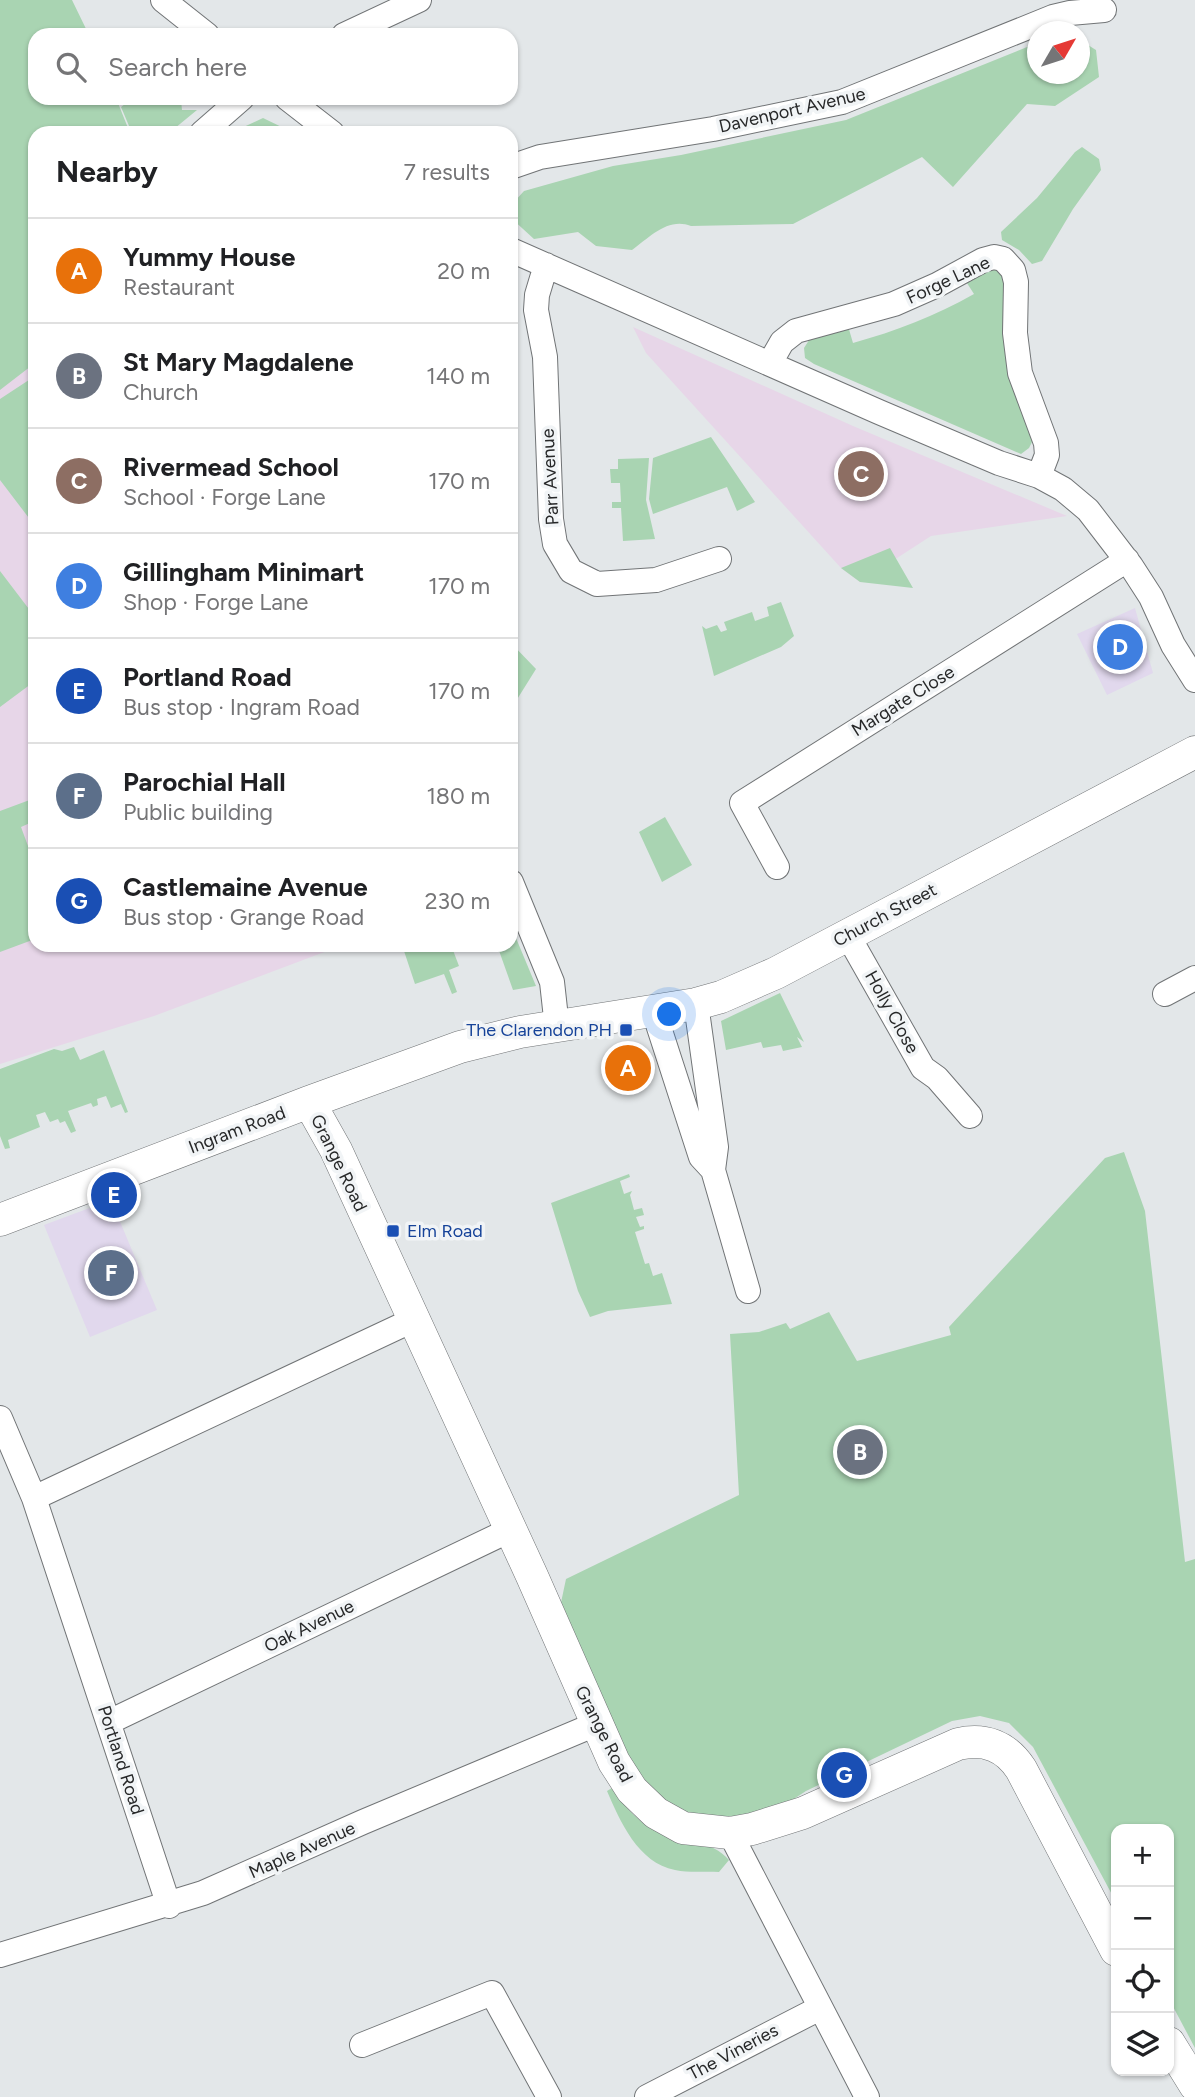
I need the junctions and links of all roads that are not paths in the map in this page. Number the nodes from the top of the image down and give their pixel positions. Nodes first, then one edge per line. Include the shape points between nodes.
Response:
1 (163, 0) edge
2 (419, 0) edge
3 (1104, 10) dead end
4 (198, 28) edge
5 (359, 28) edge
6 (234, 105) edge
7 (296, 105) edge
8 (210, 126) edge
9 (323, 126) edge
10 (518, 165) edge
11 (518, 253) edge
12 (546, 265) junction
13 (770, 363) junction
14 (1039, 476) junction
15 (719, 559) dead end
16 (1127, 560) junction
17 (1195, 680) edge
18 (1195, 752) edge
19 (777, 867) dead end
20 (518, 899) edge
21 (848, 934) junction
22 (1195, 978) edge
23 (1165, 994) dead end
24 (695, 1004) junction
25 (654, 1012) junction
26 (557, 1027) junction
27 (309, 1102) junction
28 (970, 1116) dead end
29 (713, 1170) junction
30 (0, 1220) edge
31 (748, 1292) dead end
32 (413, 1320) junction
33 (0, 1418) edge
34 (34, 1498) junction
35 (510, 1530) junction
36 (109, 1722) junction
37 (596, 1724) junction
38 (730, 1833) junction
39 (169, 1906) junction
40 (1111, 1941) edge
41 (0, 1955) edge
42 (820, 2008) junction
43 (362, 2045) dead end
44 (1174, 2051) edge
45 (1195, 2085) edge
46 (549, 2097) edge
47 (647, 2097) edge
48 (867, 2097) edge

1 - 4 street
2 - 5 street
3 - 10 street, Davenport Avenue via 1053,17 842,102
6 - 8 street
7 - 9 street
11 - 12 street
12 - 13 street
12 - 15 street, Parr Avenue via 536,310 545,357 555,544 571,571 597,584 656,580
13 - 14 street via 999,463
13 - 14 street, Forge Lane via 782,342 799,330 894,304 985,259 1003,259 1013,270 1016,284 1019,367 1047,446
14 - 16 street via 1081,503
16 - 17 street
16 - 19 street, Margate Close via 742,803
18 - 21 street, Church Street
20 - 26 street via 552,982
21 - 24 street, Church Street via 776,973
21 - 28 street, Holly Close via 923,1068
22 - 23 street
24 - 25 street, Church Street
24 - 29 street via 716,1147
25 - 26 street, Church Street
25 - 29 street via 701,1157
26 - 27 street, Ingram Road via 460,1047
27 - 30 street, Ingram Road
27 - 32 street, Grange Road via 336,1150
29 - 31 street
32 - 34 street
32 - 35 street, Grange Road
33 - 34 street, Portland Road
34 - 36 street, Portland Road
35 - 36 street, Oak Avenue
35 - 37 street, Grange Road
36 - 39 street, Portland Road
37 - 38 street, Grange Road via 632,1790 656,1813 683,1828
37 - 39 street, Maple Avenue
38 - 40 street, Grange Road via 779,1822 958,1744 988,1742 1019,1766
38 - 42 street
39 - 41 street, Maple Avenue
42 - 47 street, The Vineries
42 - 48 street
43 - 46 street via 492,1993
44 - 45 street

